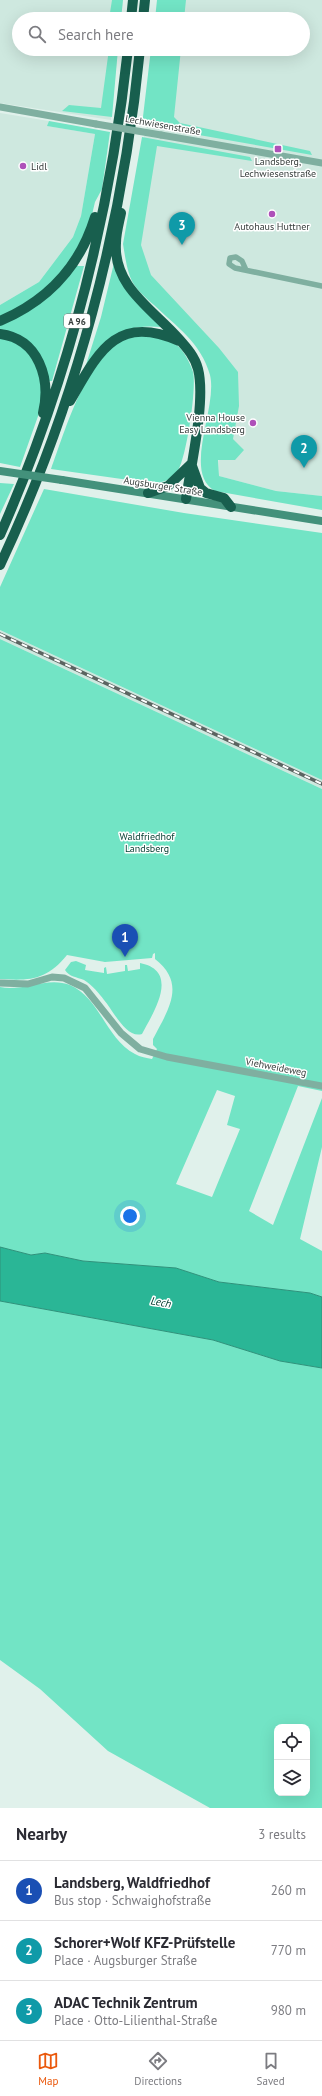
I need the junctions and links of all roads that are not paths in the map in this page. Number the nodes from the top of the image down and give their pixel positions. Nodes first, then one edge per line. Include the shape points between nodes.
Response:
1 (133, 0) edge
2 (145, 0) edge
3 (132, 12) edge
4 (144, 12) edge
5 (127, 56) edge
6 (139, 56) edge
7 (0, 107) edge
8 (322, 162) edge
9 (107, 186) junction
10 (118, 195) junction
11 (246, 270) dead end
12 (322, 286) edge
13 (0, 321) edge
14 (0, 334) edge
15 (181, 342) junction
16 (60, 416) junction
17 (34, 452) junction
18 (191, 464) junction
19 (0, 471) edge
20 (148, 493) junction
21 (186, 499) junction
22 (231, 507) junction
23 (322, 521) edge
24 (0, 535) edge
25 (0, 565) edge
26 (0, 983) edge
27 (322, 1086) edge

1 - 3 highway
2 - 4 highway
5 - 9 highway, A 96
6 - 10 highway, A 96
7 - 8 street, Lechwiesenstraße, bridge
9 - 13 highway via 88,238 65,274 29,307
9 - 17 highway, A 96 via 91,266 74,330
10 - 15 highway via 121,214 116,244 117,262 122,275 141,302
10 - 16 highway, A 96 via 94,305
11 - 12 street
14 - 17 highway via 15,338 32,350 44,373 44,406
15 - 16 highway via 162,333 146,330 127,333 117,338 92,363
15 - 18 highway via 194,358 200,384
16 - 25 highway, A 96
17 - 24 highway, A 96
18 - 20 highway via 168,486
18 - 21 highway
18 - 22 highway via 200,488 206,493 224,498
19 - 20 main road, Augsburger Straße, bridge
20 - 21 main road, Augsburger Straße
21 - 22 main road, Augsburger Straße
22 - 23 main road, Augsburger Straße
26 - 27 street, Viehweideweg via 28,984 57,976 68,979 84,988 121,1032 140,1048 167,1057

